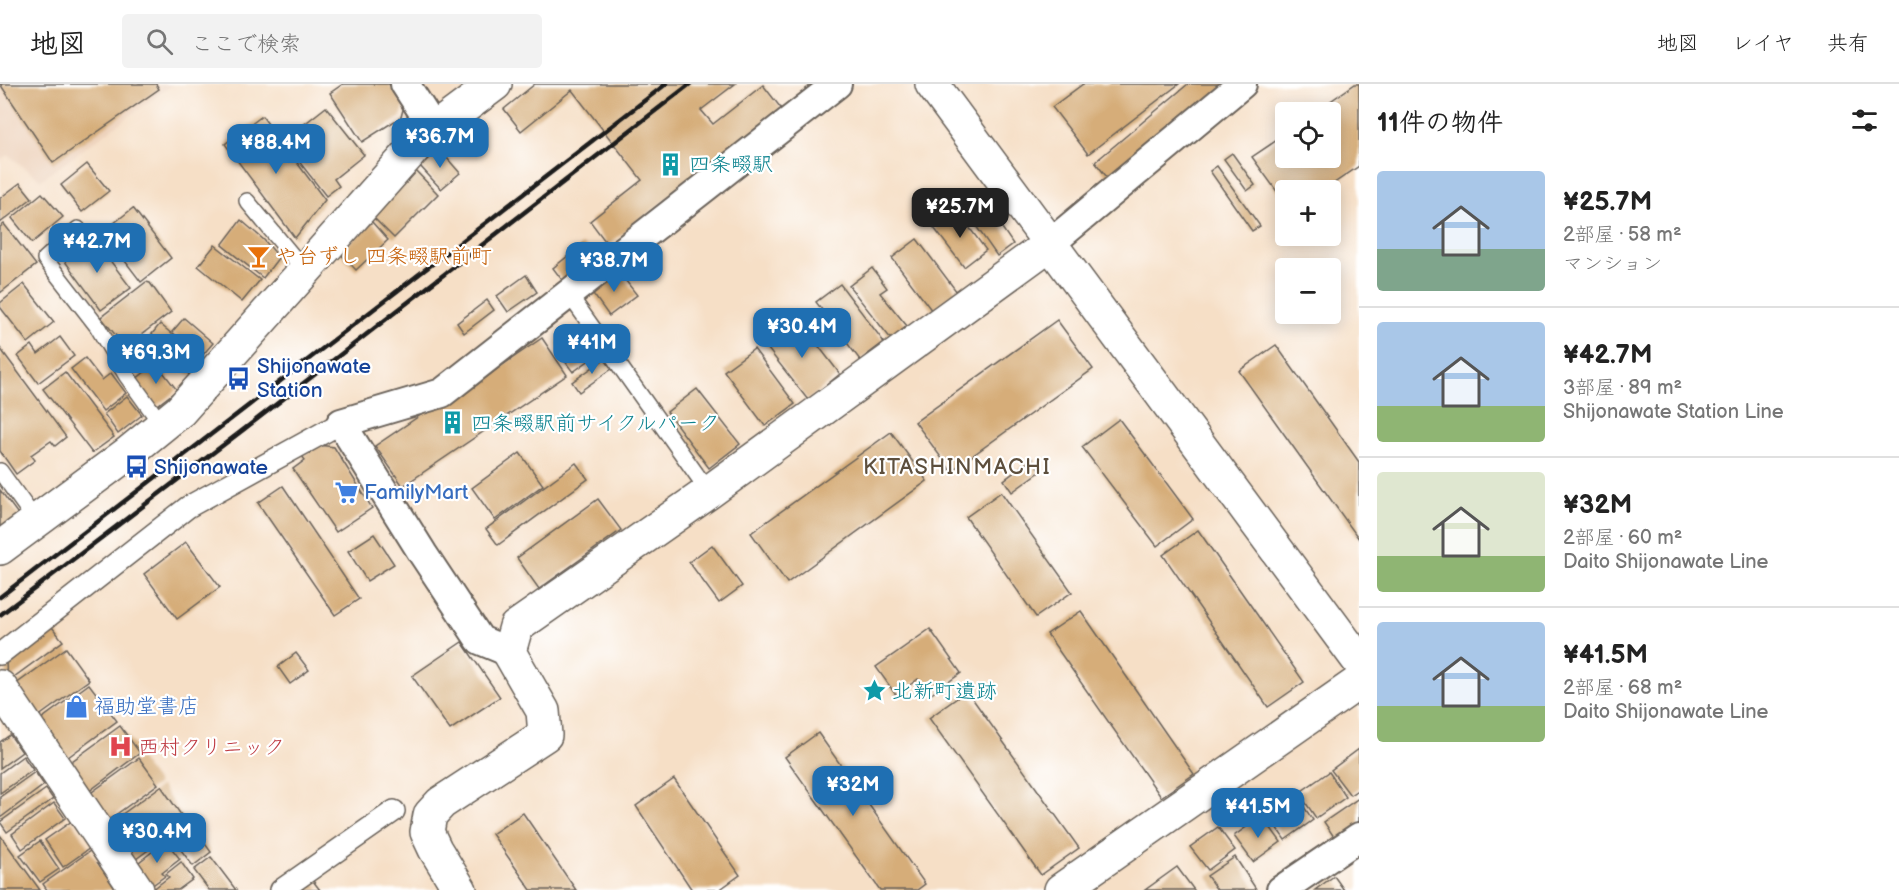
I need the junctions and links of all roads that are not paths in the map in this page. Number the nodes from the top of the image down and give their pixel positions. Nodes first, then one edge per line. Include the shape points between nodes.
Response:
1 (405, 84) edge
2 (495, 84) edge
3 (837, 84) edge
4 (932, 84) edge
5 (1242, 84) edge
6 (434, 129) junction
7 (247, 201) dead end
8 (78, 229) dead end
9 (1051, 243) junction
10 (305, 271) junction
11 (568, 293) junction
12 (341, 423) junction
13 (162, 425) junction
14 (0, 471) edge
15 (710, 492) junction
16 (36, 521) junction
17 (0, 548) edge
18 (509, 652) junction
19 (0, 654) edge
20 (1359, 661) edge
21 (1359, 682) edge
22 (0, 687) edge
23 (393, 811) dead end
24 (1359, 837) edge
25 (137, 890) edge
26 (280, 890) edge
27 (460, 890) edge
28 (1061, 890) edge
29 (1281, 890) edge

1 - 6 street
2 - 6 street
3 - 11 street
4 - 9 street
5 - 9 street
6 - 10 street
7 - 10 lane
8 - 13 lane via 45,259 97,326
9 - 15 street
9 - 20 street
10 - 13 street via 180,411
11 - 12 street via 442,393
11 - 15 lane
12 - 18 street via 480,640
12 - 19 street via 188,507
13 - 16 street
14 - 16 lane
15 - 18 street via 516,627
16 - 17 street
18 - 27 street via 543,711 545,735 441,803 430,815 427,832
21 - 28 street
22 - 25 street
23 - 26 street
24 - 29 street

